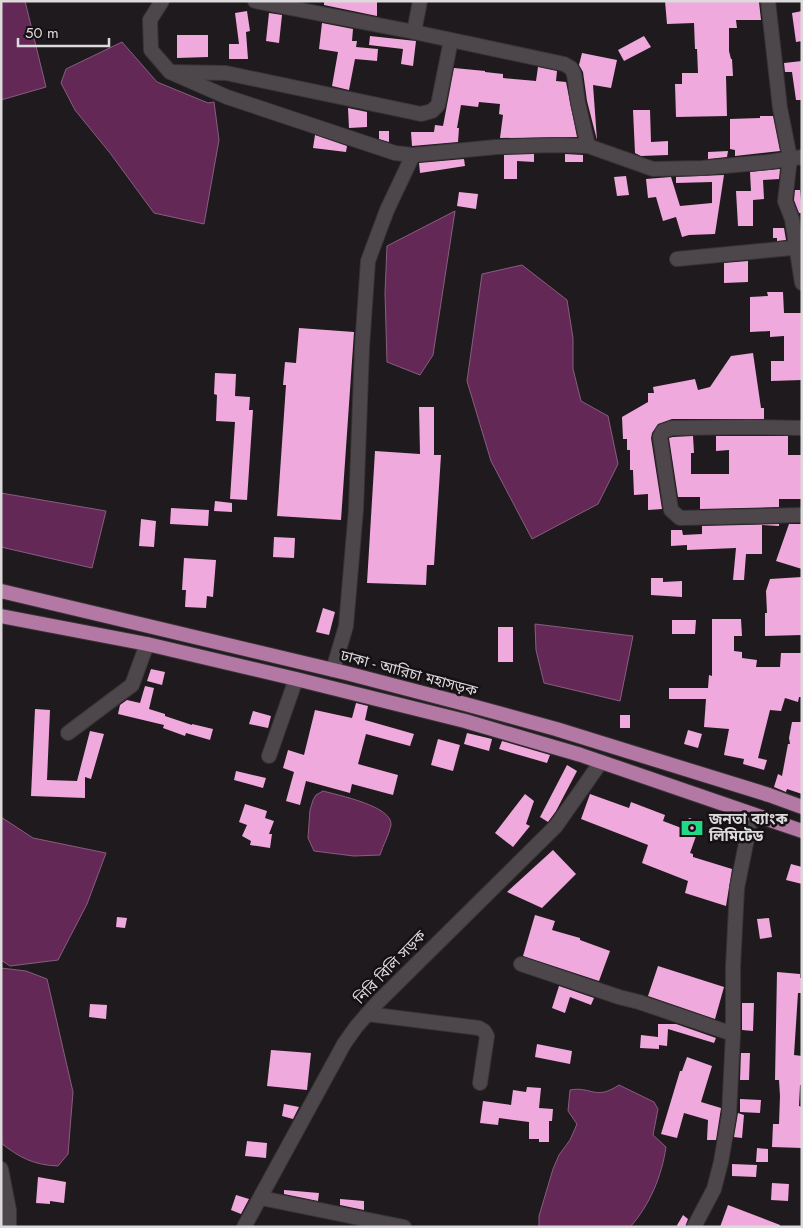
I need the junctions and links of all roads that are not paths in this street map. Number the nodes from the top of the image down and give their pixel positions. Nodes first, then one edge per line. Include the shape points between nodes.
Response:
1 (162, 1) edge
2 (255, 1) edge
3 (420, 1) edge
4 (768, 1) edge
5 (414, 32) junction
6 (450, 40) junction
7 (170, 72) junction
8 (588, 146) junction
9 (413, 155) junction
10 (796, 157) edge
11 (799, 247) edge
12 (677, 259) dead end
13 (802, 283) edge
14 (802, 428) edge
15 (802, 515) edge
16 (1, 591) edge
17 (1, 616) edge
18 (147, 644) junction
19 (333, 670) junction
20 (296, 678) junction
21 (68, 733) dead end
22 (268, 756) dead end
23 (602, 762) junction
24 (802, 807) edge
25 (752, 814) junction
26 (802, 831) edge
27 (521, 964) dead end
28 (367, 1014) junction
29 (733, 1034) junction
30 (480, 1083) dead end
31 (1, 1169) edge
32 (261, 1198) junction
33 (9, 1227) edge
34 (244, 1227) edge
35 (404, 1227) edge
36 (694, 1227) edge

1 - 7 street via 150,20 151,50
2 - 5 street
3 - 5 street
4 - 10 street via 780,108
5 - 6 street
6 - 7 street via 438,105 432,112 422,114 226,73
6 - 8 street via 571,68
7 - 9 street via 227,97 395,153
8 - 9 street via 496,147
8 - 10 street via 653,169 702,168
9 - 19 street via 368,261 356,509 347,617
10 - 11 street via 785,201
11 - 12 street
11 - 13 street
14 - 15 street via 672,428 663,431 660,437 672,510 680,518
16 - 19 highway, ঢাকা - আরিচা মহাসড়ক
17 - 18 highway
18 - 20 highway
18 - 21 street via 132,685
19 - 24 highway, ঢাকা - আরিচা মহাসড়ক via 556,729
20 - 22 street
20 - 23 highway via 464,721
23 - 25 highway
23 - 28 street, নিরি বিলি সড়ক via 556,826
25 - 26 highway
25 - 29 street via 737,888
27 - 29 street
28 - 30 street via 484,1031 488,1036
28 - 32 street, নিরি বিলি সড়ক via 344,1044
29 - 36 street via 729,1115 721,1162 714,1189
31 - 33 street
32 - 34 street, নিরি বিলি সড়ক
32 - 35 street

